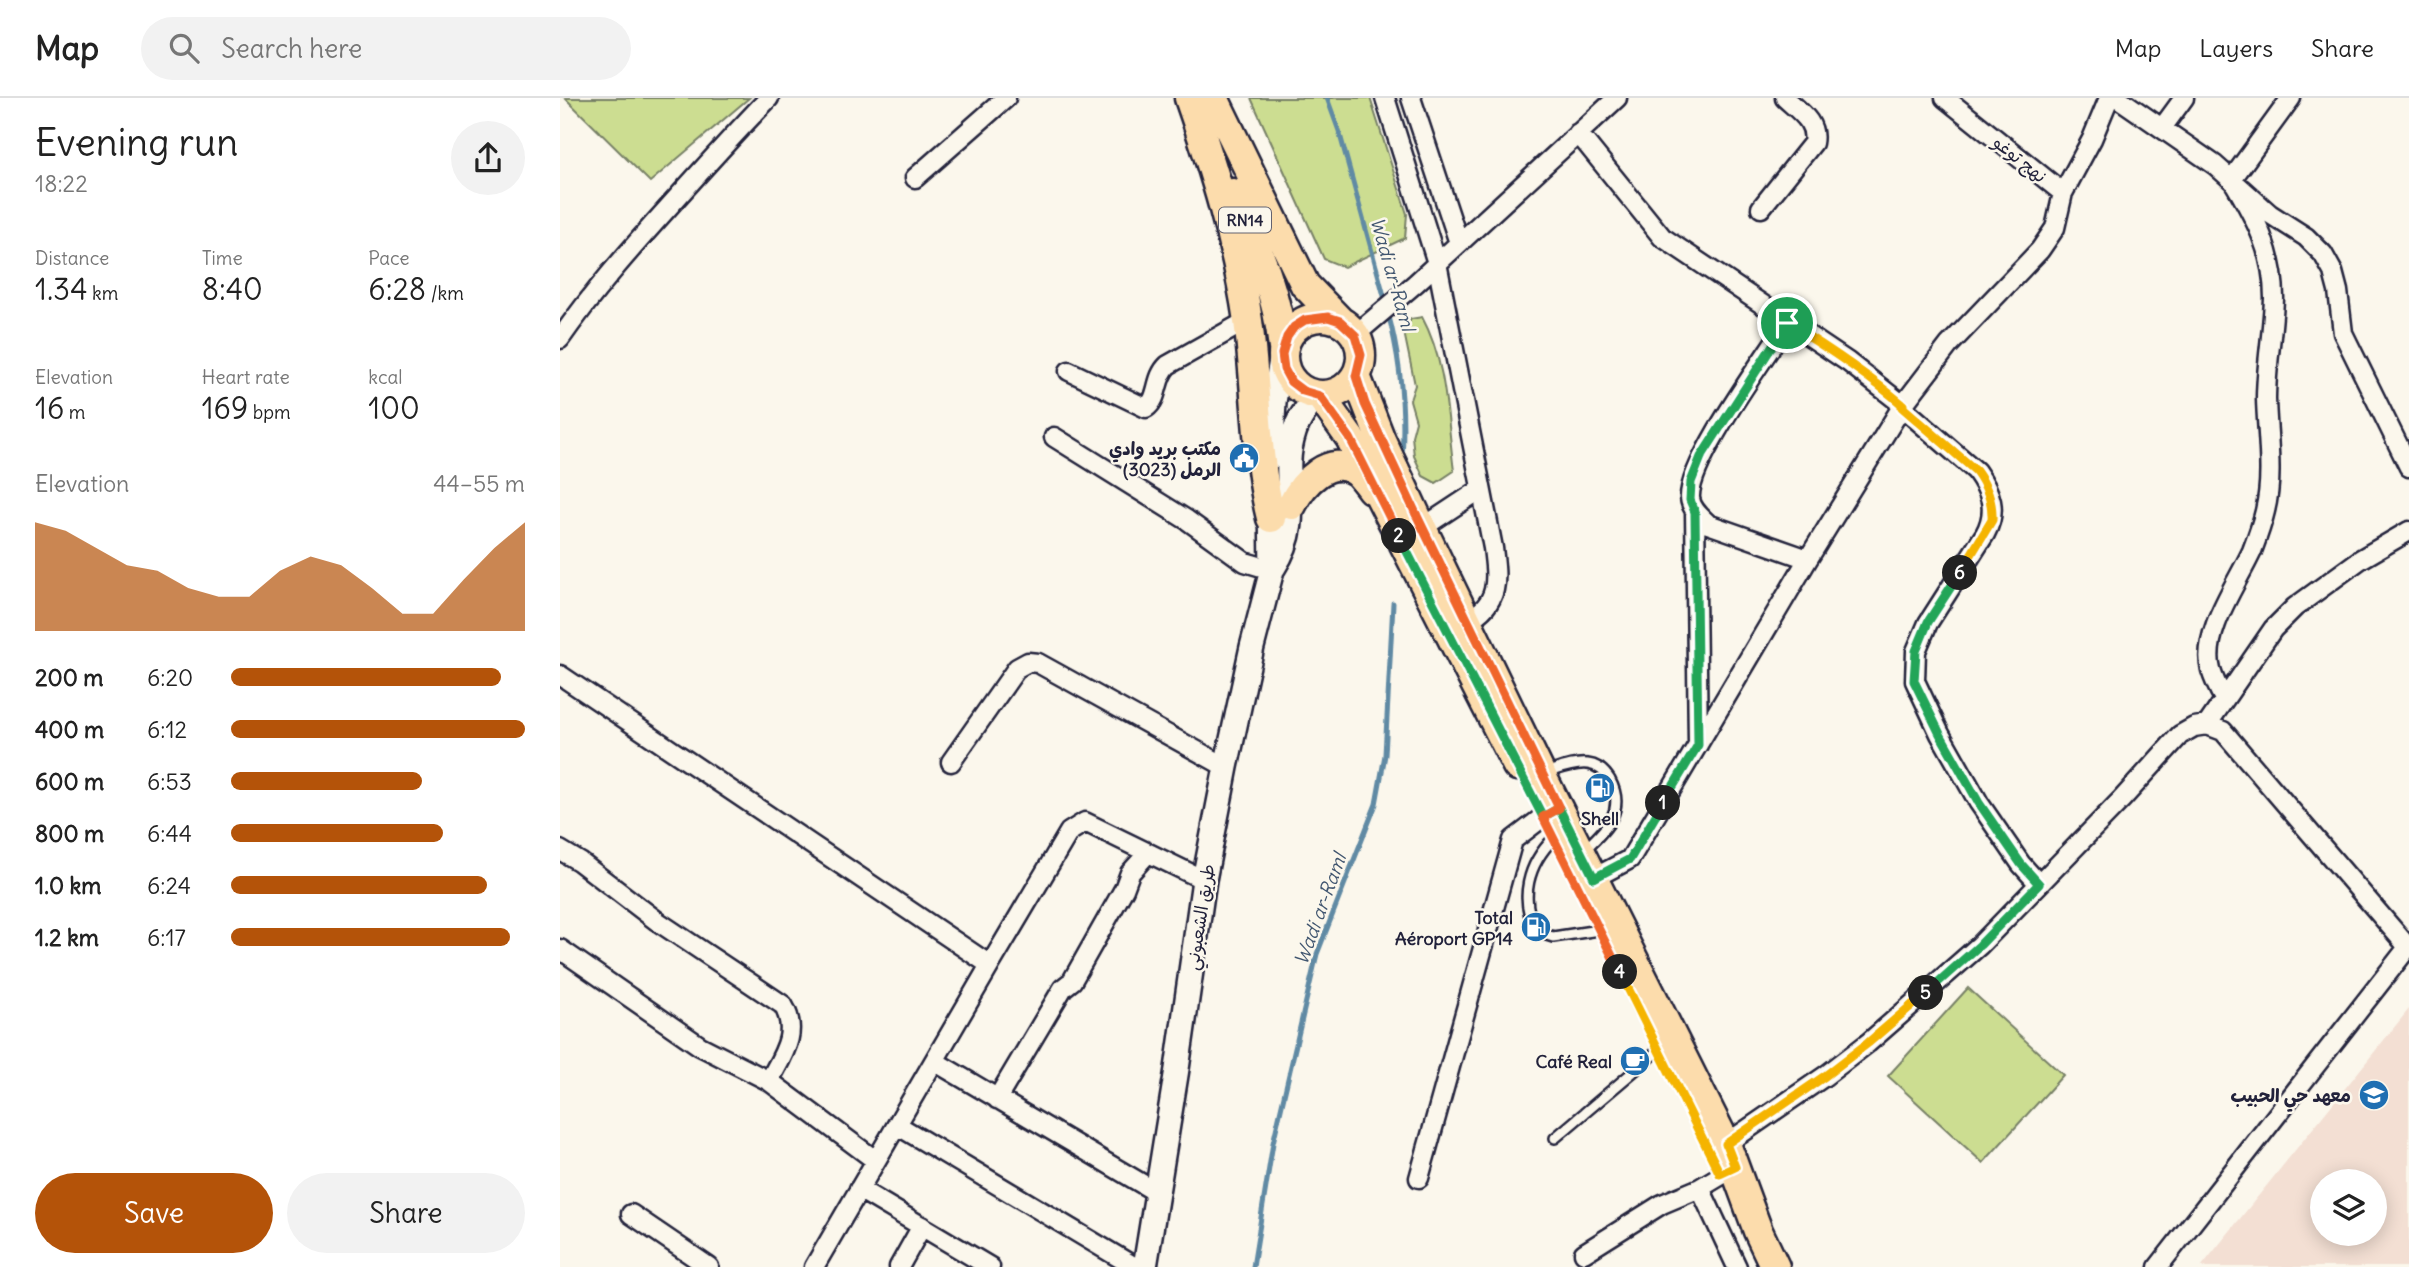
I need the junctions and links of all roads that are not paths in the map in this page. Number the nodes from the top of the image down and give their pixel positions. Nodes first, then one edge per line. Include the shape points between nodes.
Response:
1 (769, 98) edge
2 (1006, 98) edge
3 (1190, 98) edge
4 (1214, 98) edge
5 (1385, 98) edge
6 (1428, 98) edge
7 (1617, 98) edge
8 (1785, 98) edge
9 (1945, 98) edge
10 (2109, 98) edge
11 (2118, 98) edge
12 (2184, 98) edge
13 (2291, 98) edge
14 (1413, 105) edge
15 (2162, 128) junction
16 (1578, 133) junction
17 (915, 178) dead end
18 (2232, 179) junction
19 (2063, 193) junction
20 (1761, 208) dead end
21 (1459, 243) junction
22 (1437, 263) junction
23 (1248, 320) junction
24 (1787, 323) junction
25 (1348, 328) junction
26 (560, 339) edge
27 (1282, 351) junction
28 (1069, 371) dead end
29 (1356, 376) junction
30 (1318, 395) junction
31 (1902, 406) junction
32 (1054, 437) dead end
33 (2409, 467) edge
34 (1481, 489) junction
35 (1383, 503) junction
36 (1281, 512) junction
37 (1695, 512) junction
38 (1422, 528) junction
39 (2409, 531) edge
40 (1808, 559) junction
41 (1272, 570) junction
42 (1468, 620) junction
43 (560, 675) edge
44 (2224, 699) junction
45 (2207, 725) junction
46 (1698, 745) junction
47 (951, 762) dead end
48 (1226, 767) junction
49 (1541, 774) junction
50 (1552, 821) junction
51 (560, 850) edge
52 (1581, 852) junction
53 (1148, 853) junction
54 (1594, 878) junction
55 (1204, 880) junction
56 (2039, 884) junction
57 (1599, 930) junction
58 (2409, 947) edge
59 (560, 949) edge
60 (990, 965) junction
61 (1659, 1050) junction
62 (934, 1061) junction
63 (769, 1081) junction
64 (997, 1099) junction
65 (897, 1125) junction
66 (1555, 1138) dead end
67 (874, 1160) junction
68 (1720, 1168) junction
69 (1419, 1178) dead end
70 (859, 1189) junction
71 (1157, 1192) junction
72 (631, 1214) dead end
73 (922, 1226) junction
74 (1584, 1253) dead end
75 (709, 1267) edge
76 (814, 1267) edge
77 (899, 1267) edge
78 (990, 1267) edge
79 (1135, 1267) edge
80 (1145, 1267) edge
81 (1737, 1267) edge
82 (1775, 1267) edge
83 (2158, 1267) edge

1 - 26 street via 643,236
2 - 17 street
3 - 23 main road via 1229,230
3 - 27 main road, RN14 via 1260,254 1279,314
4 - 25 main road, RN14 via 1305,285
5 - 22 street
6 - 14 street
7 - 16 street
8 - 20 street via 1812,124 1815,134 1813,143
9 - 19 street, نهج توغو
10 - 19 street
11 - 15 street
12 - 15 street
13 - 18 street
14 - 21 street
15 - 18 street
16 - 21 street
16 - 24 street via 1662,237
18 - 33 street via 2323,254 2338,291 2343,333
18 - 44 street via 2264,240 2274,300 2268,347 2265,510 2252,551 2213,630 2209,655
19 - 31 street via 2055,228 2040,250 1949,345
21 - 22 street
22 - 25 street
22 - 34 street
23 - 28 street via 1168,365 1146,408
23 - 36 main road via 1260,465
24 - 31 street via 1848,362
24 - 37 street via 1701,457 1691,482
25 - 27 main road via 1328,317 1305,320 1294,327
25 - 29 main road, RN14 via 1361,355
27 - 30 main road, RN14 via 1291,382
27 - 36 street, طريق الشعبوني via 1272,427
29 - 30 main road via 1340,391
29 - 38 main road, RN14
30 - 35 main road, RN14 via 1350,438
30 - 36 street, طريق الشعبوني via 1293,434
31 - 40 street
31 - 56 street via 1976,471 1993,510 1985,534 1928,622 1916,651 1914,681 1986,813
32 - 41 street via 1245,562
34 - 38 street
34 - 42 street via 1496,568 1495,589 1482,612
35 - 36 main road via 1357,472 1335,466 1314,475
35 - 50 main road, RN14
36 - 41 street, طريق الشعبوني via 1289,538
37 - 40 street via 1708,524
37 - 46 street
38 - 42 main road, RN14
39 - 44 street via 2295,607 2273,629
40 - 46 street
41 - 48 street, طريق الشعبوني
42 - 49 main road, RN14
43 - 60 street
44 - 45 street
45 - 56 street via 2180,735
45 - 58 street via 2223,731
46 - 54 street via 1630,859
47 - 48 street via 1017,668 1028,662 1038,663
48 - 55 street, طريق الشعبوني
49 - 50 main road, RN14
49 - 52 lane via 1587,764 1599,767 1608,777 1618,798 1615,814
50 - 52 main road, RN14
50 - 57 main road, RN14
50 - 57 lane via 1525,897 1530,920 1537,932 1553,937
50 - 69 street via 1513,840
51 - 63 street via 657,922 783,1005 788,1012 790,1041
52 - 54 main road, RN14
53 - 55 street
53 - 60 street via 1085,822 1069,832
53 - 64 street via 1130,873 1078,971 1063,988
54 - 68 main road, RN14
55 - 71 street, طريق الشعبوني
56 - 68 street via 1980,945
57 - 61 main road, RN14
58 - 83 street
59 - 63 street via 700,1046
60 - 62 street
61 - 66 lane
61 - 68 main road, RN14
62 - 64 street
62 - 65 street
63 - 67 street
64 - 71 street
65 - 67 street
65 - 79 street
67 - 70 street
68 - 74 street
68 - 81 street
68 - 82 main road, RN14
70 - 73 street
70 - 76 street
71 - 80 street, طريق الشعبوني
72 - 75 street
73 - 77 street
73 - 78 street

